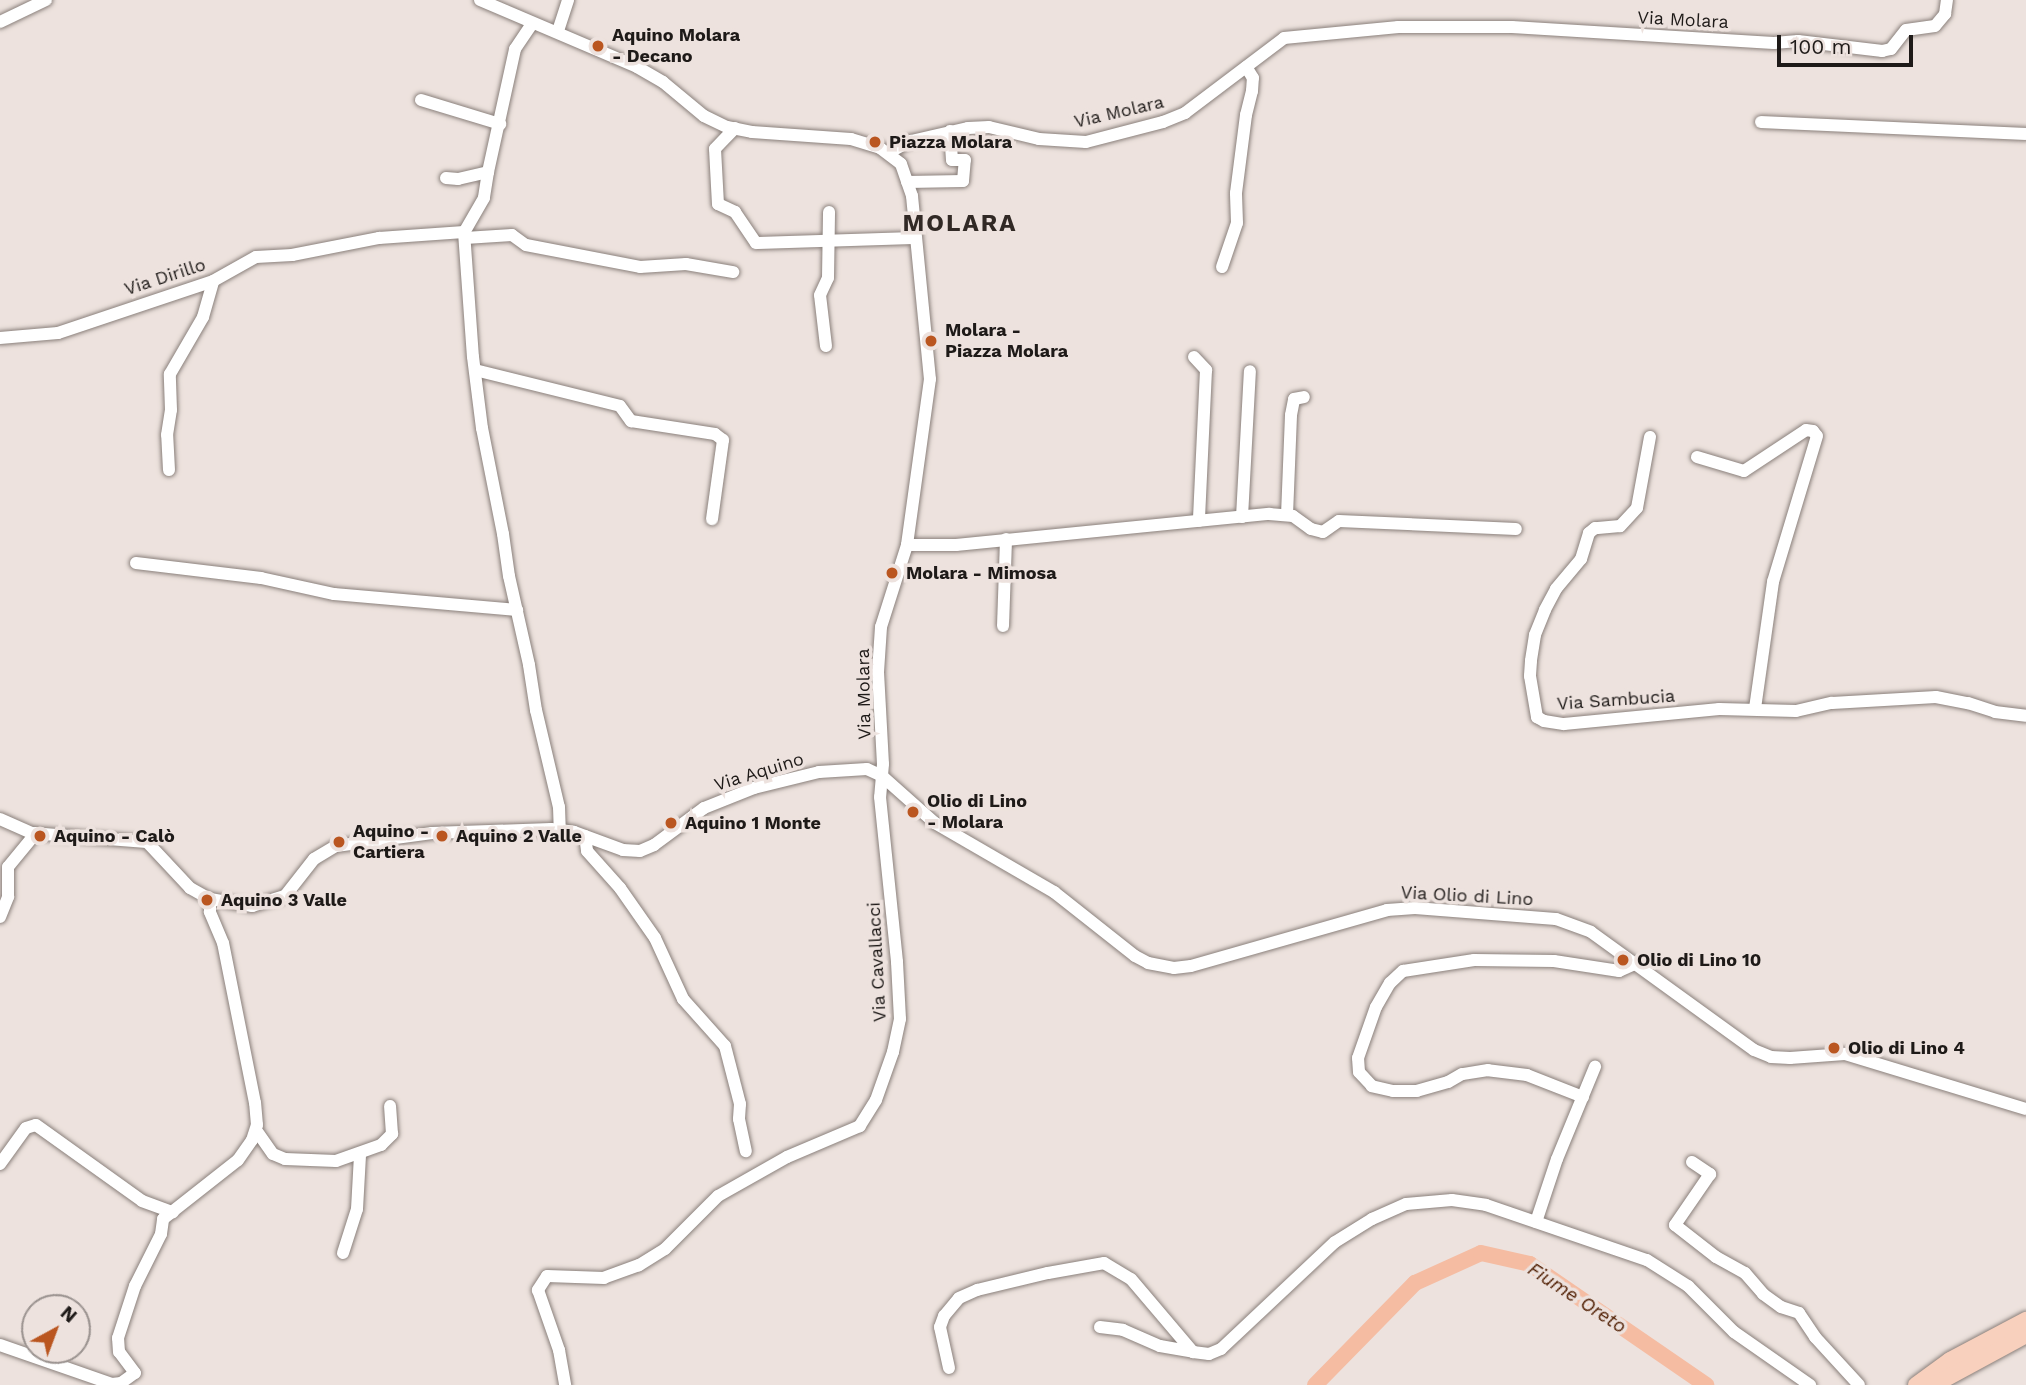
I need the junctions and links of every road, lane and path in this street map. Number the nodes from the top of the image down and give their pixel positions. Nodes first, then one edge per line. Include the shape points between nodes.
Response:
1 (46, 0) edge
2 (480, 0) edge
3 (568, 0) edge
4 (1947, 0) edge
5 (0, 22) edge
6 (532, 24) junction
7 (558, 31) junction
8 (1246, 67) junction
9 (421, 100) dead end
10 (1761, 122) dead end
11 (500, 124) junction
12 (735, 128) junction
13 (950, 131) junction
14 (2026, 134) edge
15 (888, 153) junction
16 (488, 172) junction
17 (446, 178) dead end
18 (907, 182) junction
19 (829, 212) dead end
20 (465, 235) junction
21 (915, 238) junction
22 (829, 241) junction
23 (1222, 267) dead end
24 (733, 272) dead end
25 (212, 281) junction
26 (0, 338) edge
27 (826, 346) dead end
28 (1194, 357) dead end
29 (475, 370) junction
30 (1250, 371) dead end
31 (1304, 397) dead end
32 (1650, 437) dead end
33 (1697, 457) dead end
34 (169, 470) dead end
35 (1287, 515) junction
36 (1242, 517) junction
37 (712, 519) dead end
38 (1199, 521) junction
39 (1516, 529) dead end
40 (1006, 539) junction
41 (907, 545) junction
42 (136, 563) dead end
43 (517, 610) junction
44 (1003, 626) dead end
45 (1755, 709) junction
46 (2026, 716) edge
47 (882, 776) junction
48 (0, 819) edge
49 (560, 830) junction
50 (36, 833) junction
51 (584, 836) junction
52 (210, 899) junction
53 (0, 917) edge
54 (1635, 964) junction
55 (1595, 1067) dead end
56 (1584, 1097) junction
57 (390, 1106) dead end
58 (2026, 1110) edge
59 (256, 1130) junction
60 (746, 1151) dead end
61 (360, 1155) junction
62 (1692, 1161) dead end
63 (0, 1164) edge
64 (173, 1212) junction
65 (1536, 1222) junction
66 (343, 1253) dead end
67 (2026, 1320) edge
68 (1100, 1327) dead end
69 (2026, 1335) edge
70 (0, 1345) edge
71 (1193, 1352) junction
72 (949, 1368) dead end
73 (565, 1385) edge
74 (1810, 1385) edge
75 (1858, 1385) edge
76 (1916, 1385) edge
77 (1934, 1385) edge

1 - 5 street
2 - 6 street
3 - 7 street
4 - 8 street, Via Molara via 1945,14 1935,26 1906,30 1891,49 1882,51 1798,41 1512,27 1398,27 1284,38
6 - 7 street
6 - 11 street via 515,48
7 - 12 street via 636,67 663,82 704,116
8 - 13 street, Via Molara via 1185,113 1086,142 1054,141 989,127
8 - 23 street via 1253,78 1236,193 1237,223
9 - 11 street
10 - 14 street
11 - 16 street
12 - 15 street via 851,139
12 - 22 street via 715,149 718,204 735,212 756,243
13 - 15 street, Via Molara via 911,141
13 - 18 street via 952,160 965,160 963,181
15 - 18 street, Via Molara via 901,164
16 - 17 street
16 - 20 street via 484,198
18 - 21 street, Via Molara
19 - 22 street
20 - 24 street, Via Dirillo via 512,235 526,245 640,267 686,264
20 - 25 street, Via Dirillo via 379,238 292,255 256,257
20 - 29 street
21 - 22 street
21 - 41 street, Via Molara via 929,379
22 - 27 street via 828,278 820,295
25 - 26 street, Via Dirillo via 58,333
25 - 34 street via 203,317 170,374
28 - 38 street via 1206,370
29 - 37 street via 620,405 631,421 715,434 723,440
29 - 43 street via 481,428
30 - 36 street
31 - 35 street via 1294,399 1291,415
32 - 45 street, Via Sambucia via 1637,509 1620,526 1595,528 1589,533 1581,558 1545,610 1531,661 1537,717 1564,724
33 - 45 street via 1744,471 1806,430 1817,436 1773,582
35 - 36 street
35 - 39 street via 1323,532 1339,521
36 - 38 street
38 - 40 street
40 - 41 street
40 - 44 street
41 - 47 street, Via Molara via 881,627
42 - 43 street via 261,578 334,594
43 - 49 street
45 - 46 street, Via Sambucia via 1796,710 1832,703 1936,697
47 - 51 street, Via Aquino via 867,769 819,772 754,788 704,808 640,851
47 - 54 street, Via Olio di Lino via 935,824 1054,892 1148,963 1191,966 1387,910 1415,908 1556,919 1591,932
47 - 73 street, Via Cavallacci via 880,797 900,1019 870,1112 852,1131 787,1157 718,1196 665,1249 639,1265 604,1278 547,1276 538,1290
48 - 50 street, Via Aquino via 18,830
49 - 51 street, Via Aquino
49 - 52 street, Via Aquino via 432,833 336,846 314,859 298,884 276,901 252,906
50 - 52 street, Via Aquino via 147,842 180,881
50 - 53 street via 8,866 8,897
51 - 60 street via 587,851 655,938 683,999 725,1046
52 - 59 street via 255,1102
54 - 56 street via 1619,971 1554,961 1474,960 1403,971 1376,1007 1358,1058 1359,1072 1372,1086 1393,1091 1417,1091 1462,1073 1488,1070 1527,1075
54 - 58 street, Via Olio di Lino via 1754,1050 1771,1057 1844,1054
55 - 56 street
56 - 65 street
57 - 61 street via 392,1134
59 - 61 street via 273,1153 285,1159 336,1161
59 - 64 street via 238,1160
61 - 66 street via 357,1209
62 - 75 street via 1710,1174 1675,1225 1745,1273 1781,1307 1799,1313
63 - 64 street via 26,1128 36,1125 142,1201
64 - 70 street via 163,1219 118,1338 119,1352 135,1373 112,1384
65 - 71 street via 1486,1205 1452,1200 1406,1205 1335,1242 1221,1349 1209,1354
65 - 74 street via 1647,1260 1688,1286 1734,1332
67 - 76 main road via 1950,1360
68 - 71 street
69 - 77 main road
71 - 72 street via 1131,1279 1104,1263 977,1290 959,1298 940,1327

